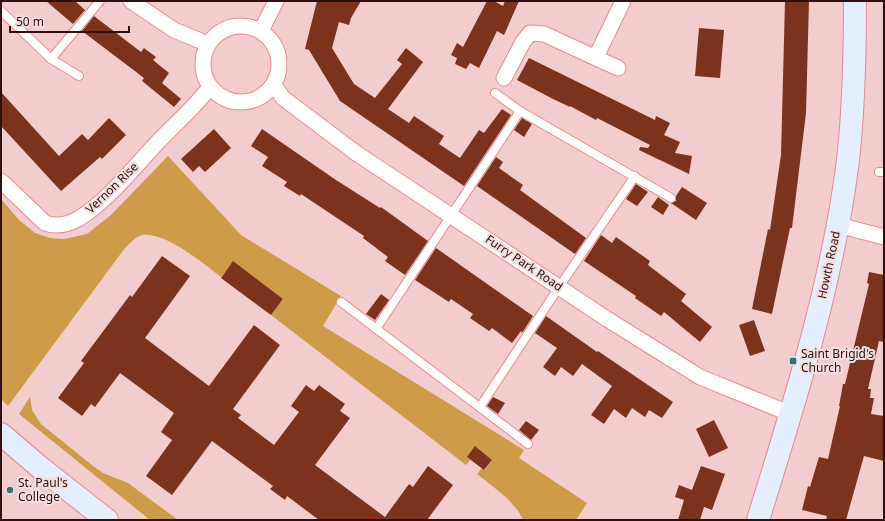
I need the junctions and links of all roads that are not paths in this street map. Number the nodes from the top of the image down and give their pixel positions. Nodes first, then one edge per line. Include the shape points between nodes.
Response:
1 (100, 1) edge
2 (131, 1) edge
3 (276, 1) edge
4 (623, 1) edge
5 (855, 1) edge
6 (1, 11) edge
7 (261, 31) junction
8 (208, 44) junction
9 (596, 57) junction
10 (51, 59) junction
11 (618, 68) dead end
12 (80, 76) dead end
13 (504, 78) dead end
14 (274, 85) junction
15 (210, 87) junction
16 (495, 93) dead end
17 (520, 112) junction
18 (635, 176) junction
19 (1, 181) edge
20 (672, 198) dead end
21 (451, 215) junction
22 (838, 225) junction
23 (884, 237) edge
24 (559, 287) junction
25 (341, 302) dead end
26 (376, 329) junction
27 (480, 407) junction
28 (791, 414) junction
29 (1, 434) edge
30 (528, 444) dead end
31 (107, 520) edge
32 (758, 520) edge

1 - 10 lane
2 - 8 street via 174,30
3 - 7 street
4 - 9 street
5 - 22 main road, Howth Road via 847,166
6 - 10 lane
7 - 8 street via 239,25 217,34
7 - 14 street via 271,39 277,49 280,62 279,74
8 - 15 street via 203,65
9 - 11 street
9 - 13 street via 544,34 530,33
10 - 12 lane
14 - 15 street via 254,101 242,103 230,101
14 - 21 street, Furry Park Road via 283,98 320,127
15 - 19 street, Vernon Rise via 184,118 92,209 77,220 65,225 45,223
16 - 17 lane
17 - 18 lane
17 - 21 lane
18 - 20 lane
18 - 24 lane
21 - 24 street, Furry Park Road
21 - 26 lane
22 - 23 street
22 - 28 main road, Howth Road via 818,320
24 - 27 lane
24 - 28 street, Furry Park Road via 700,377
25 - 26 lane
26 - 27 lane
27 - 30 lane
28 - 32 main road, Howth Road
29 - 31 main road

